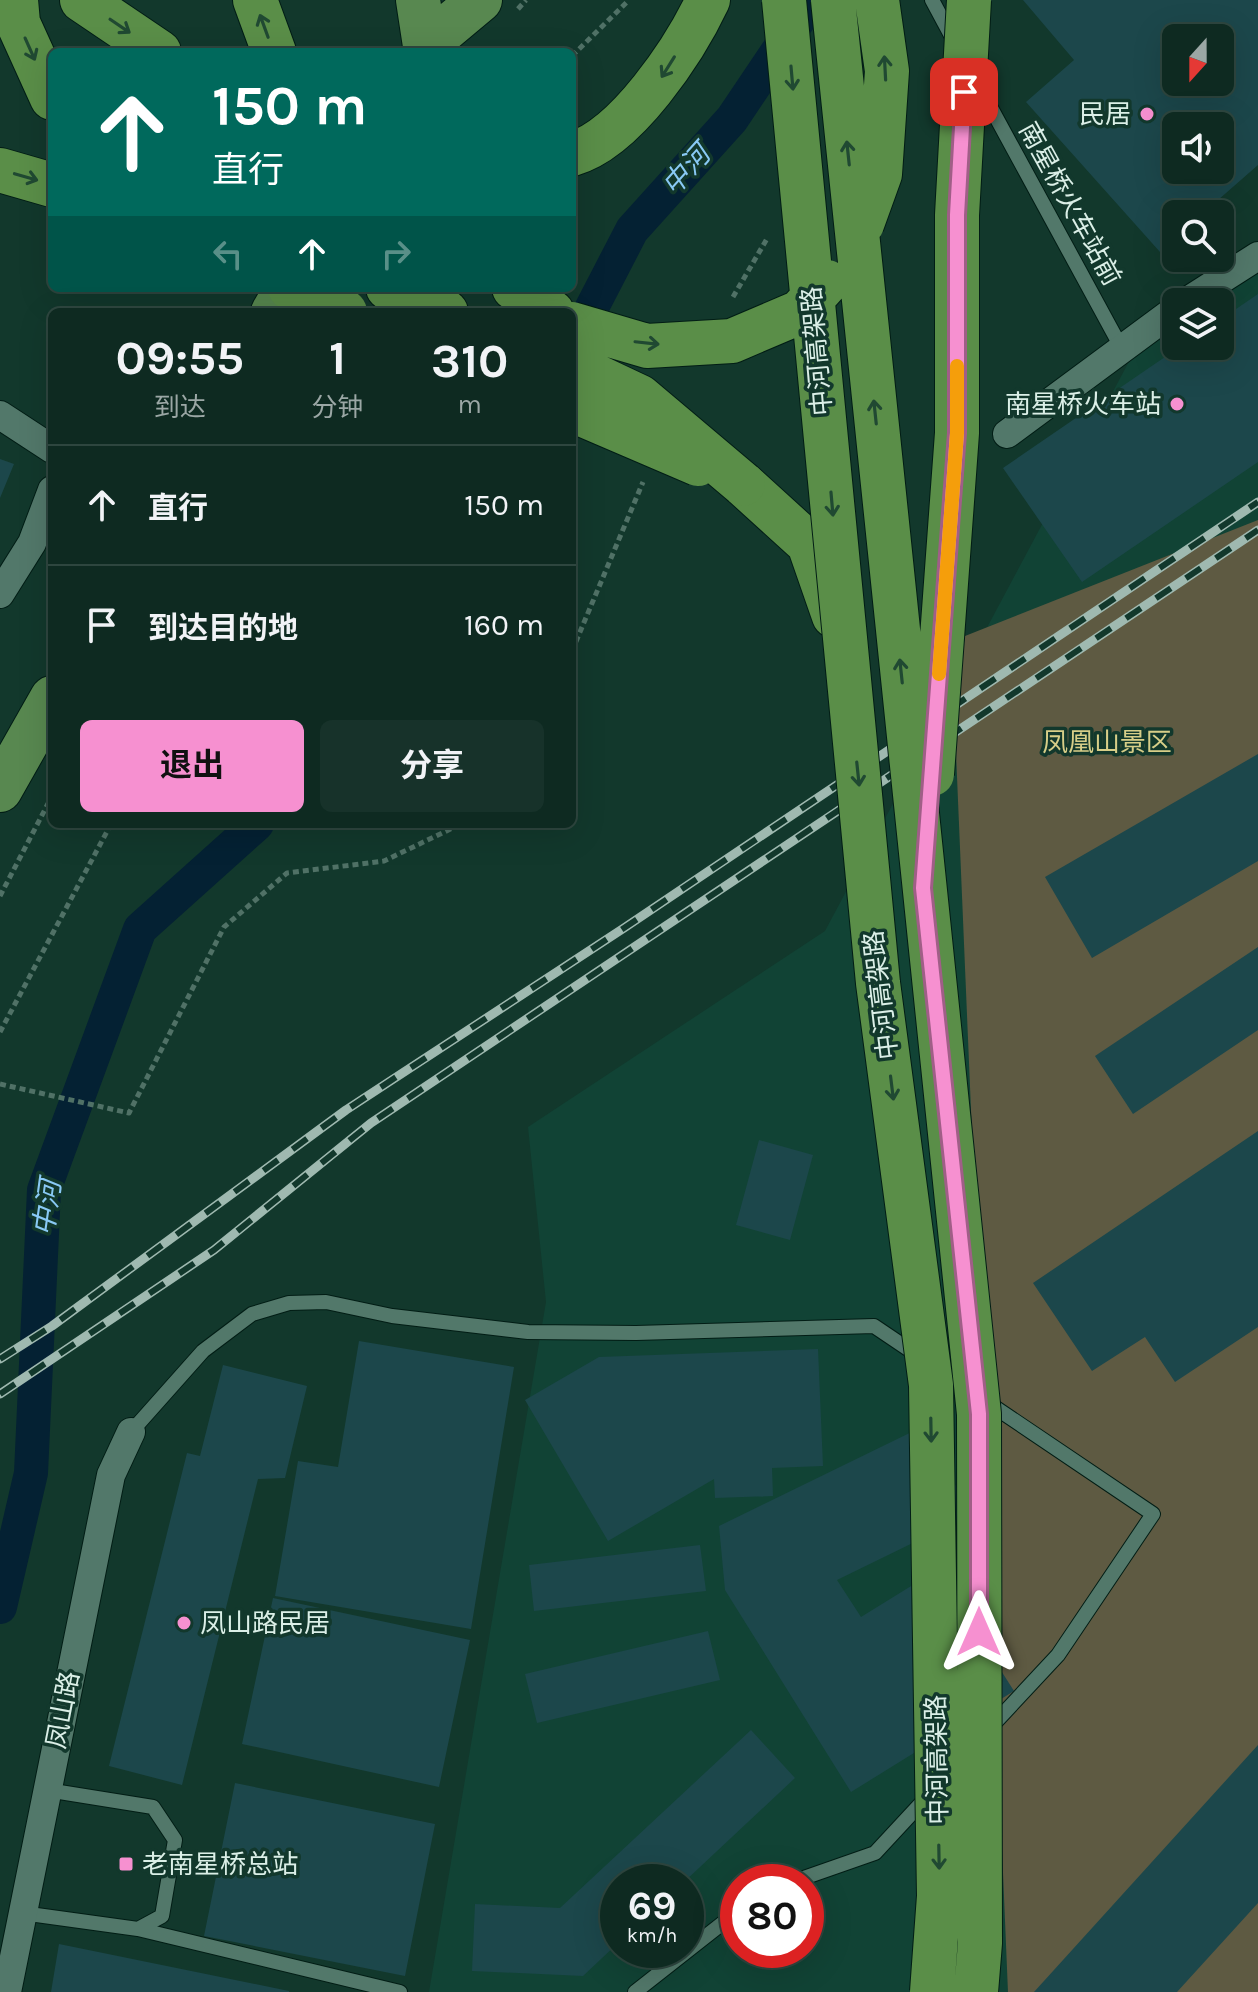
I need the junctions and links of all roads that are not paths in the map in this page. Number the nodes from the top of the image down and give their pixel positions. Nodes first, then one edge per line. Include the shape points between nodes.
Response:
1 (16, 0) edge
2 (82, 0) edge
3 (255, 0) edge
4 (418, 0) edge
5 (452, 0) edge
6 (480, 0) edge
7 (708, 0) edge
8 (784, 0) edge
9 (833, 0) edge
10 (877, 0) edge
11 (932, 0) edge
12 (969, 0) edge
13 (153, 48) edge
14 (273, 48) edge
15 (423, 48) edge
16 (424, 48) edge
17 (424, 48) edge
18 (48, 89) edge
19 (576, 153) edge
20 (0, 170) edge
21 (48, 184) edge
22 (1258, 256) edge
23 (1208, 288) edge
24 (298, 292) edge
25 (398, 292) edge
26 (520, 292) edge
27 (336, 308) edge
28 (436, 308) edge
29 (546, 308) edge
30 (1162, 319) edge
31 (576, 325) edge
32 (1121, 347) junction
33 (576, 367) edge
34 (576, 412) edge
35 (0, 415) edge
36 (1007, 434) dead end
37 (48, 446) edge
38 (743, 484) junction
39 (48, 501) edge
40 (0, 594) edge
41 (850, 696) junction
42 (48, 705) edge
43 (0, 790) edge
44 (923, 888) junction
45 (131, 1432) joint
46 (961, 1760) dead end
47 (950, 1772) dead end
48 (47, 1790) junction
49 (824, 1871) edge
50 (22, 1913) junction
51 (720, 1925) edge
52 (138, 1929) junction
53 (7, 1992) edge
54 (400, 1992) edge
55 (635, 1992) edge
56 (932, 1992) edge
57 (976, 1992) edge

1 -> 18 highway via 18,23
2 -> 13 highway
14 -> 3 highway
4 - 15 main road
5 - 16 main road
6 - 17 main road
7 -> 19 highway via 652,93 589,149
8 -> 41 highway, 中河高架路, bridge
44 -> 9 highway, 中河高架路, bridge
31 -> 10 highway, bridge via 647,346 732,341 800,312 849,257 880,174 887,71
11 - 32 lane, 南星桥火车站前
12 - 44 highway, bridge via 957,215 957,433
20 -> 21 highway
22 - 23 street
24 - 27 highway, bridge
25 - 28 highway
26 - 29 highway
30 - 32 street
32 - 36 street
33 - 38 highway, bridge via 640,397
34 - 38 highway, bridge
35 - 37 street
38 - 41 highway, bridge via 809,544 830,599
39 - 40 street via 32,543
41 -> 56 highway, 中河高架路, bridge via 878,983 931,1385 939,1896
42 - 43 main road
44 - 57 highway, 中河高架路, bridge via 979,1414
45 - 46 lane via 203,1351 252,1314 289,1303 326,1302 392,1316 528,1332 874,1326 1153,1514 1058,1655
45 - 48 street, 凤山路 via 111,1475
47 - 49 lane via 875,1853
48 - 50 street, 凤山路
48 - 52 lane via 153,1807 175,1840 162,1916
50 - 52 lane
50 - 53 street, 凤山路
51 - 55 lane
52 - 54 lane

